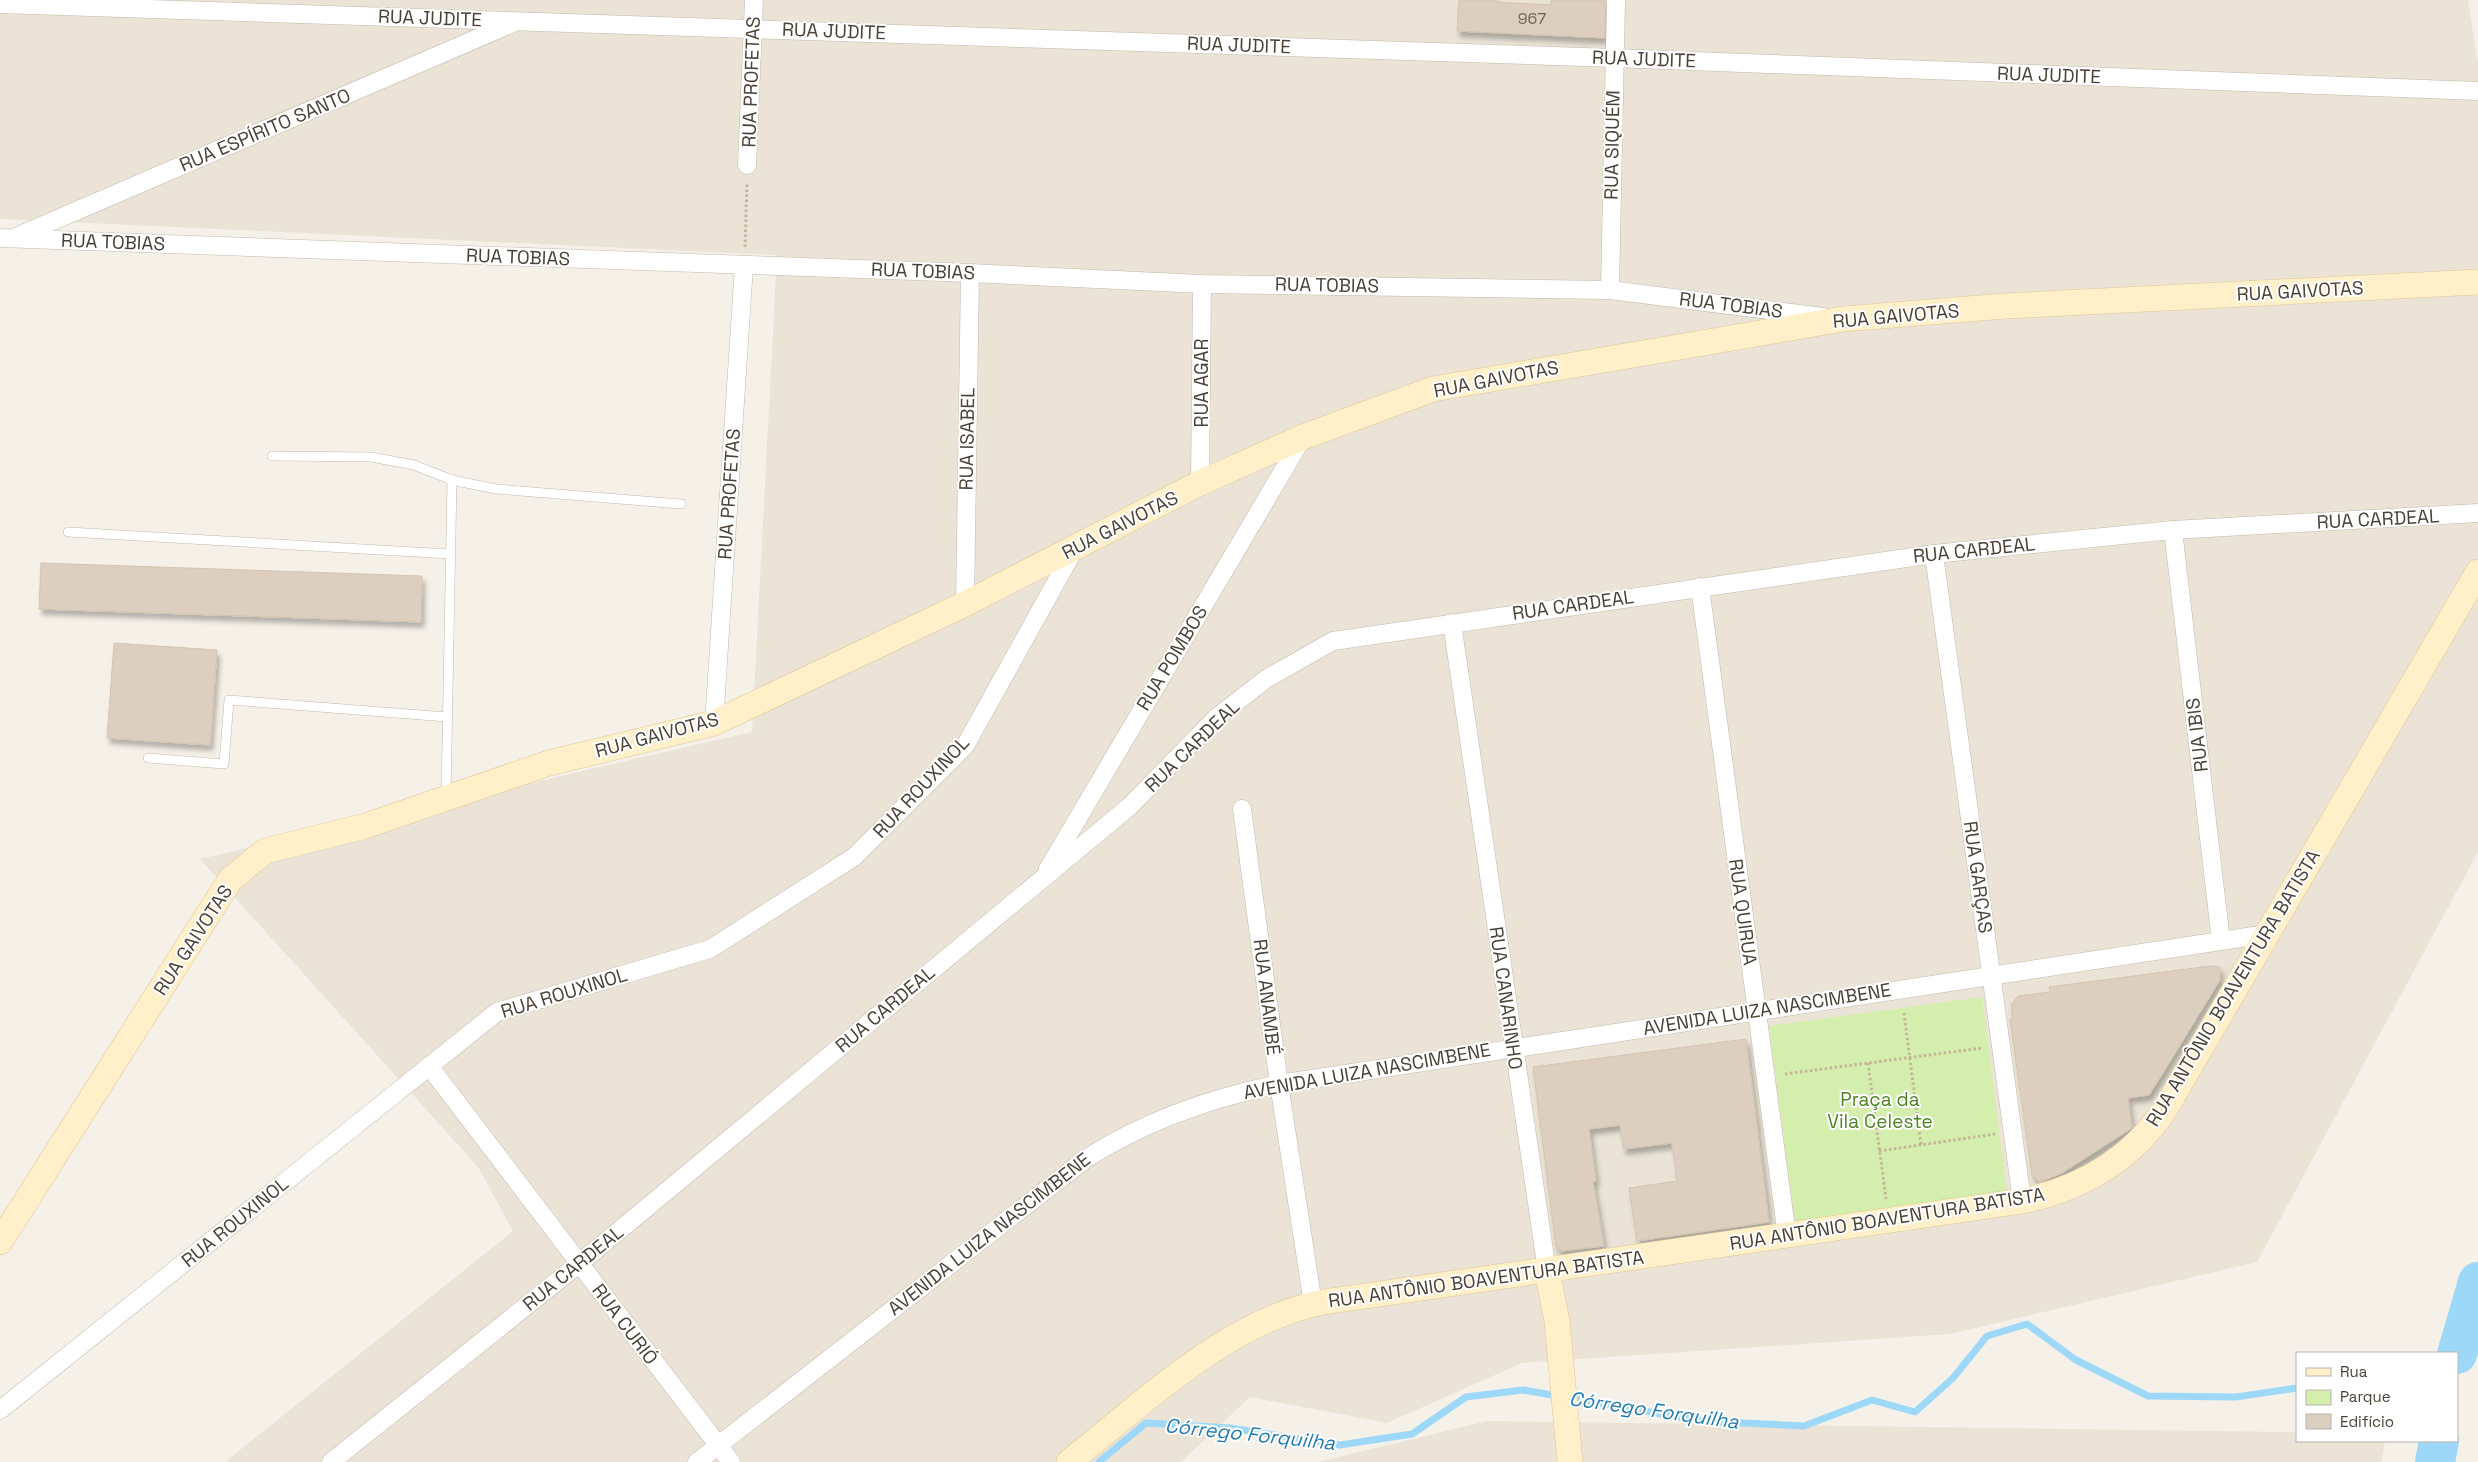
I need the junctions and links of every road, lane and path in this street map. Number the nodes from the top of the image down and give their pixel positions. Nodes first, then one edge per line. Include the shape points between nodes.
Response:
1 (754, 0) edge
2 (1616, 0) edge
3 (0, 4) edge
4 (518, 21) junction
5 (753, 28) junction
6 (1613, 58) junction
7 (2478, 91) edge
8 (747, 165) joint
9 (6, 238) edge
10 (744, 265) junction
11 (970, 273) junction
12 (2478, 282) edge
13 (1202, 284) junction
14 (1610, 290) junction
15 (1844, 319) junction
16 (1304, 437) junction
17 (272, 456) dead end
18 (452, 480) junction
19 (1200, 483) junction
20 (681, 504) dead end
21 (2478, 513) edge
22 (2173, 530) junction
23 (68, 532) dead end
24 (1074, 548) junction
25 (450, 554) junction
26 (1934, 554) junction
27 (2478, 572) edge
28 (1700, 587) junction
29 (965, 604) junction
30 (1452, 623) junction
31 (447, 717) junction
32 (714, 723) junction
33 (148, 758) dead end
34 (446, 798) junction
35 (1242, 808) dead end
36 (1041, 880) junction
37 (2267, 934) junction
38 (2221, 940) junction
39 (1991, 975) junction
40 (1757, 1010) junction
41 (1904, 1013) dead end
42 (1513, 1047) junction
43 (1983, 1048) dead end
44 (1910, 1057) junction
45 (1868, 1063) junction
46 (429, 1066) junction
47 (1782, 1074) dead end
48 (1279, 1084) junction
49 (1995, 1134) dead end
50 (1921, 1145) junction
51 (1879, 1151) junction
52 (2022, 1201) junction
53 (1886, 1202) dead end
54 (1787, 1236) junction
55 (0, 1242) edge
56 (580, 1263) junction
57 (1548, 1271) junction
58 (1313, 1304) junction
59 (0, 1410) edge
60 (717, 1445) junction
61 (331, 1462) edge
62 (697, 1462) edge
63 (731, 1462) edge
64 (1068, 1462) edge
65 (1570, 1462) edge

1 - 5 street, RUA PROFETAS
2 - 6 street, RUA SIQUÉM
3 - 4 street, RUA JUDITE
4 - 5 street, RUA JUDITE
4 - 9 street, RUA ESPÍRITO SANTO
5 - 6 street, RUA JUDITE
5 - 8 street, RUA PROFETAS
6 - 7 street, RUA JUDITE
6 - 14 street, RUA SIQUÉM
8 - 10 path
9 - 10 street, RUA TOBIAS
10 - 11 street, RUA TOBIAS
10 - 32 street, RUA PROFETAS
11 - 13 street, RUA TOBIAS
11 - 29 street, RUA ISABEL
12 - 15 street, RUA GAIVOTAS via 2005,306
13 - 14 street, RUA TOBIAS
13 - 19 street, RUA AGAR
14 - 15 street, RUA TOBIAS
15 - 16 street, RUA GAIVOTAS via 1433,389
16 - 19 street, RUA GAIVOTAS
16 - 36 street, RUA POMBOS
17 - 18 lane via 371,457 414,465
18 - 20 lane via 496,489
18 - 25 lane
19 - 24 street, RUA GAIVOTAS
21 - 22 street, RUA CARDEAL
22 - 26 street, RUA CARDEAL
22 - 38 street, RUA IBIS
23 - 25 lane
24 - 29 street, RUA GAIVOTAS
24 - 46 street, RUA ROUXINOL via 965,746 854,857 710,949 497,1012
25 - 31 lane
26 - 28 street, RUA CARDEAL
26 - 39 street, RUA GARÇAS
27 - 37 street, RUA ANTÔNIO BOAVENTURA BATISTA
28 - 30 street, RUA CARDEAL
28 - 40 street, RUA QUIRUA
29 - 32 street, RUA GAIVOTAS
30 - 36 street, RUA CARDEAL via 1333,641 1266,679 1217,717 1130,806
30 - 42 street, RUA CANARINHO
31 - 33 lane via 230,700 224,764
31 - 34 lane
32 - 34 street, RUA GAIVOTAS via 549,763
34 - 55 street, RUA GAIVOTAS via 365,826 265,851 230,880
35 - 48 street, RUA ANAMBÉ
36 - 56 street, RUA CARDEAL
37 - 38 street, AVENIDA LUIZA NASCIMBENE
37 - 52 street, RUA ANTÔNIO BOAVENTURA BATISTA via 2177,1090 2142,1139 2128,1153 2092,1176 2055,1193
38 - 39 street, AVENIDA LUIZA NASCIMBENE
39 - 40 street, AVENIDA LUIZA NASCIMBENE
39 - 52 street, RUA GARÇAS
40 - 42 street, AVENIDA LUIZA NASCIMBENE
40 - 54 street, RUA QUIRUA
41 - 44 path
42 - 48 street, AVENIDA LUIZA NASCIMBENE
42 - 57 street, RUA CANARINHO
43 - 44 path
44 - 45 path
44 - 50 path
45 - 47 path
45 - 51 path
46 - 56 street, RUA CURIÓ
46 - 59 street, RUA ROUXINOL
48 - 58 street, RUA ANAMBÉ
48 - 60 street, AVENIDA LUIZA NASCIMBENE via 1216,1098 1179,1111 1139,1127 1087,1158
49 - 50 path
50 - 51 path
51 - 53 path
52 - 54 street, RUA ANTÔNIO BOAVENTURA BATISTA
54 - 57 street, RUA ANTÔNIO BOAVENTURA BATISTA
56 - 60 street, RUA CURIÓ
56 - 61 street, RUA CARDEAL
57 - 58 street, RUA ANTÔNIO BOAVENTURA BATISTA
57 - 65 street, RUA CANARINHO via 1557,1321
58 - 64 street, RUA ANTÔNIO BOAVENTURA BATISTA via 1266,1320 1229,1340
60 - 62 street, AVENIDA LUIZA NASCIMBENE
60 - 63 street, RUA CURIÓ

